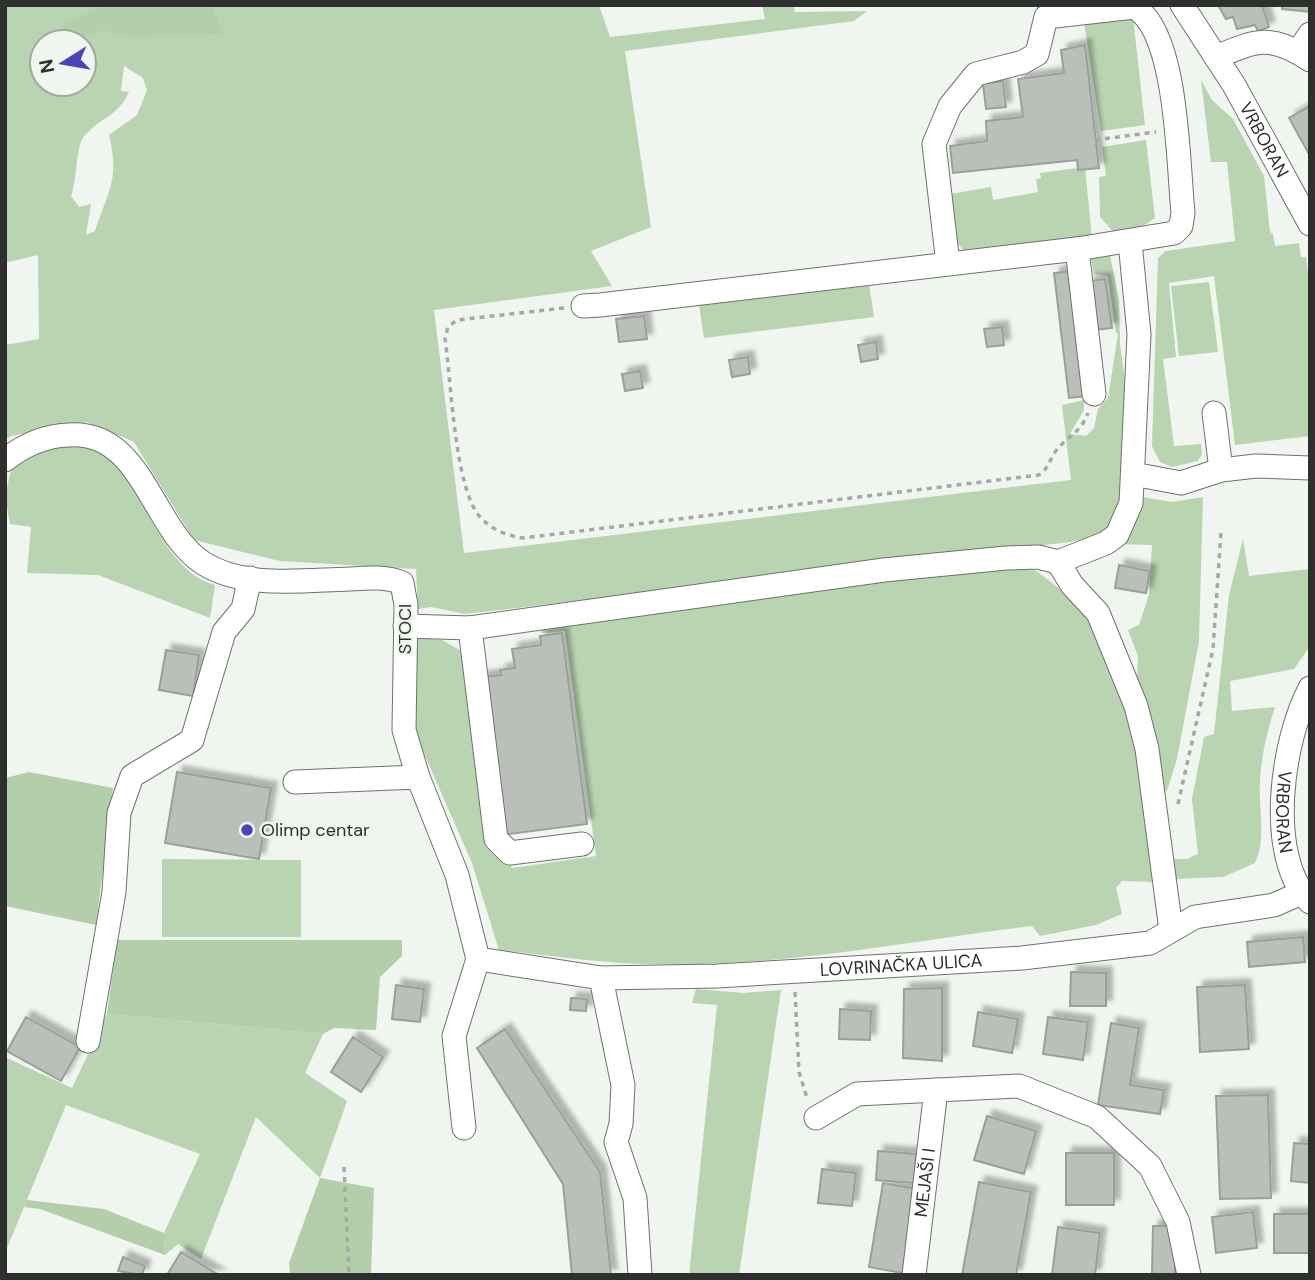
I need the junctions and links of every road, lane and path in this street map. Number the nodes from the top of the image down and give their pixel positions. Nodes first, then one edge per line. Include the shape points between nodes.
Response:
1 (1182, 5) edge
2 (1306, 48) edge
3 (1216, 57) junction
4 (1145, 134) dead end
5 (1095, 140) dead end
6 (1310, 224) edge
7 (1130, 242) junction
8 (1077, 248) junction
9 (948, 264) junction
10 (583, 306) joint
11 (1094, 394) joint
12 (1214, 413) dead end
13 (5, 460) edge
14 (1310, 468) edge
15 (1221, 470) junction
16 (1133, 474) junction
17 (1221, 532) dead end
18 (1058, 562) junction
19 (250, 578) junction
20 (405, 626) junction
21 (470, 628) junction
22 (1310, 688) edge
23 (418, 777) junction
24 (295, 782) dead end
25 (1158, 827) junction
26 (582, 844) dead end
27 (1305, 897) edge
28 (1171, 930) junction
29 (478, 959) junction
30 (794, 971) junction
31 (601, 978) junction
32 (88, 1041) dead end
33 (936, 1090) junction
34 (820, 1116) joint
35 (464, 1128) dead end
36 (345, 1167) dead end
37 (349, 1275) edge
38 (640, 1275) edge
39 (914, 1275) edge
40 (1189, 1275) edge

1 - 3 street, VRBORAN
2 - 3 street via 1272,42 1245,45
3 - 6 street, VRBORAN
4 - 5 path
7 - 8 street
7 - 9 street via 1174,233 1181,226 1183,213 1166,55 1154,29 1134,7 1046,17 1037,54 976,74 950,106 934,144
7 - 16 street via 1139,334
8 - 9 street
8 - 11 street
9 - 10 street
10 - 11 path via 457,320 448,327 445,338 463,473 472,505 486,523 504,535 523,538 1039,475 1083,426
12 - 15 street
13 - 19 street, STOCI via 34,441 58,435 100,439 127,458 169,524 202,563
14 - 15 street
15 - 16 street via 1181,483
16 - 18 street via 1131,503 1116,535
17 - 25 path via 1213,649 1178,804
18 - 21 street via 1006,558 884,570
18 - 25 street via 1072,586 1098,613 1122,666 1147,749
19 - 20 street, STOCI via 393,579 402,583 405,593
19 - 32 street via 243,609 223,632 192,740 132,776 118,813 114,892
20 - 21 street
20 - 23 street, STOCI via 404,730
21 - 26 street via 495,839 510,853
22 - 27 street, VRBORAN via 1296,720 1283,790 1288,864
23 - 24 street
23 - 29 street, STOCI via 457,875
25 - 28 street
27 - 28 street, LOVRINAČKA ULICA via 1195,917
28 - 30 street, LOVRINAČKA ULICA via 1150,943 1022,958
29 - 31 street, LOVRINAČKA ULICA
29 - 35 street via 454,1035
30 - 31 street, LOVRINAČKA ULICA
30 - 34 path via 799,1072 804,1092
31 - 38 street via 623,1085 616,1142 635,1198
33 - 34 street via 857,1094
33 - 39 street, MEJAŠI I
33 - 40 street via 1018,1086 1097,1117 1150,1166 1178,1222
36 - 37 path

